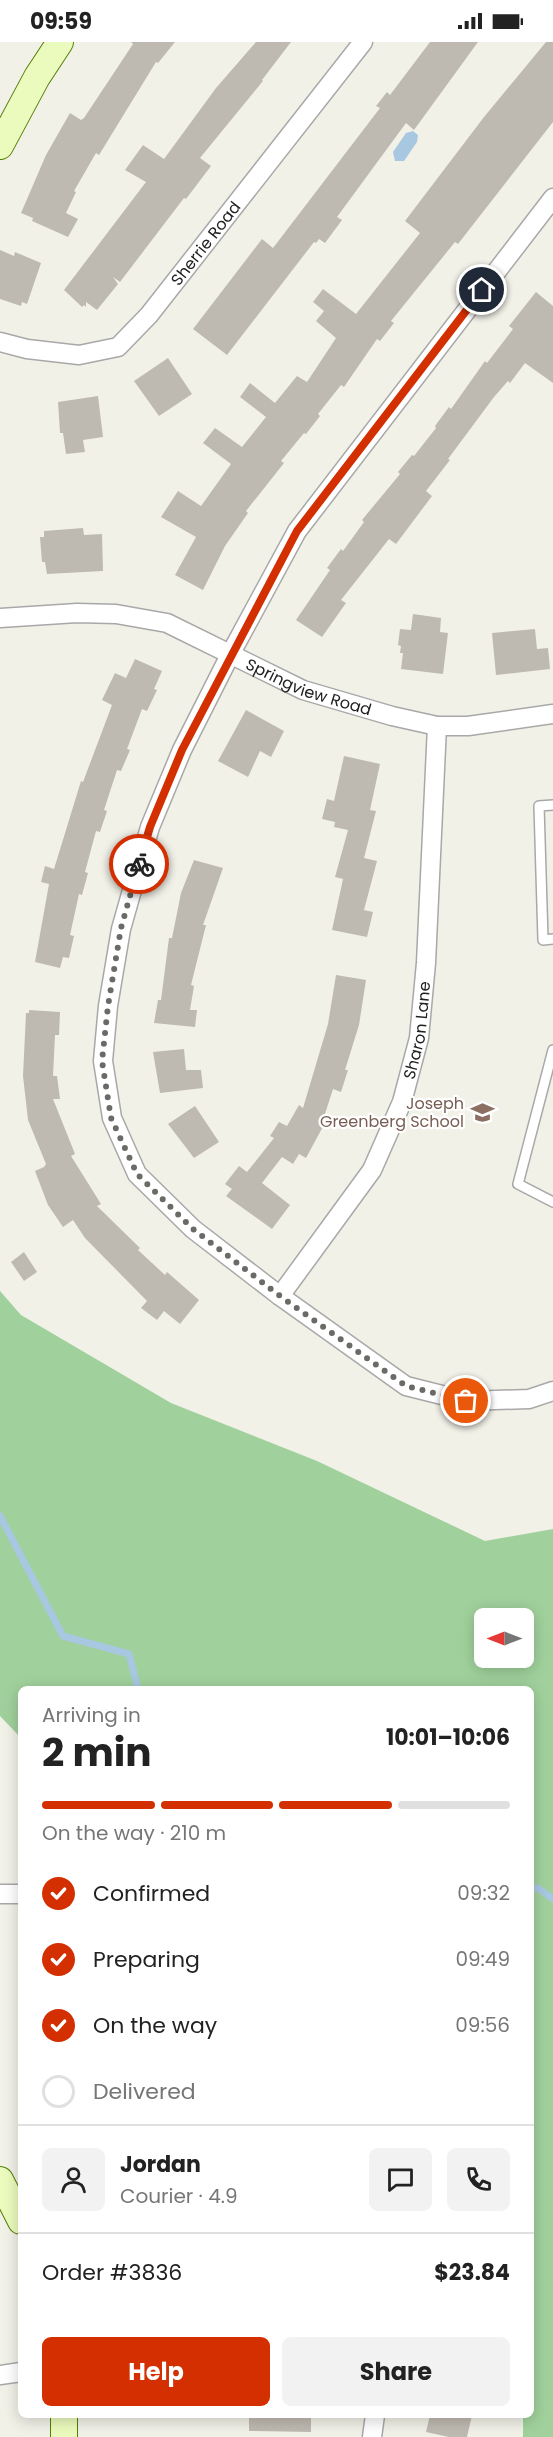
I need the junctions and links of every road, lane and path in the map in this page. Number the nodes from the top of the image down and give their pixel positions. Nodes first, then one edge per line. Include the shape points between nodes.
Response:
1 (60, 42) edge
2 (363, 42) edge
3 (0, 146) edge
4 (553, 198) edge
5 (0, 342) edge
6 (0, 618) edge
7 (231, 653) junction
8 (553, 714) edge
9 (437, 726) junction
10 (553, 805) edge
11 (553, 939) edge
12 (553, 1050) edge
13 (553, 1202) edge
14 (280, 1296) junction
15 (553, 1391) edge
16 (0, 1894) edge
17 (18, 1894) edge
18 (0, 2180) edge
19 (18, 2215) edge
20 (18, 2372) edge
21 (0, 2375) edge
22 (64, 2418) edge
23 (375, 2418) edge
24 (64, 2437) edge
25 (372, 2437) edge

1 - 3 street
2 - 5 street, Sherrie Road via 149,315 118,347 79,355
4 - 7 street via 297,531
6 - 7 street, Springview Road via 116,614 167,622
7 - 9 street, Springview Road via 303,690
7 - 14 street via 182,750 150,827 121,928 102,1061 111,1118 137,1174 193,1229
8 - 9 street, Springview Road via 468,726
9 - 14 street, Sharon Lane via 426,963 419,1038 402,1102 372,1170
10 - 11 lane via 539,806 543,940
12 - 13 lane via 518,1184
14 - 15 street via 406,1386 466,1401 529,1399
16 - 17 street
18 - 19 street
20 - 21 street
22 - 24 street
23 - 25 street

